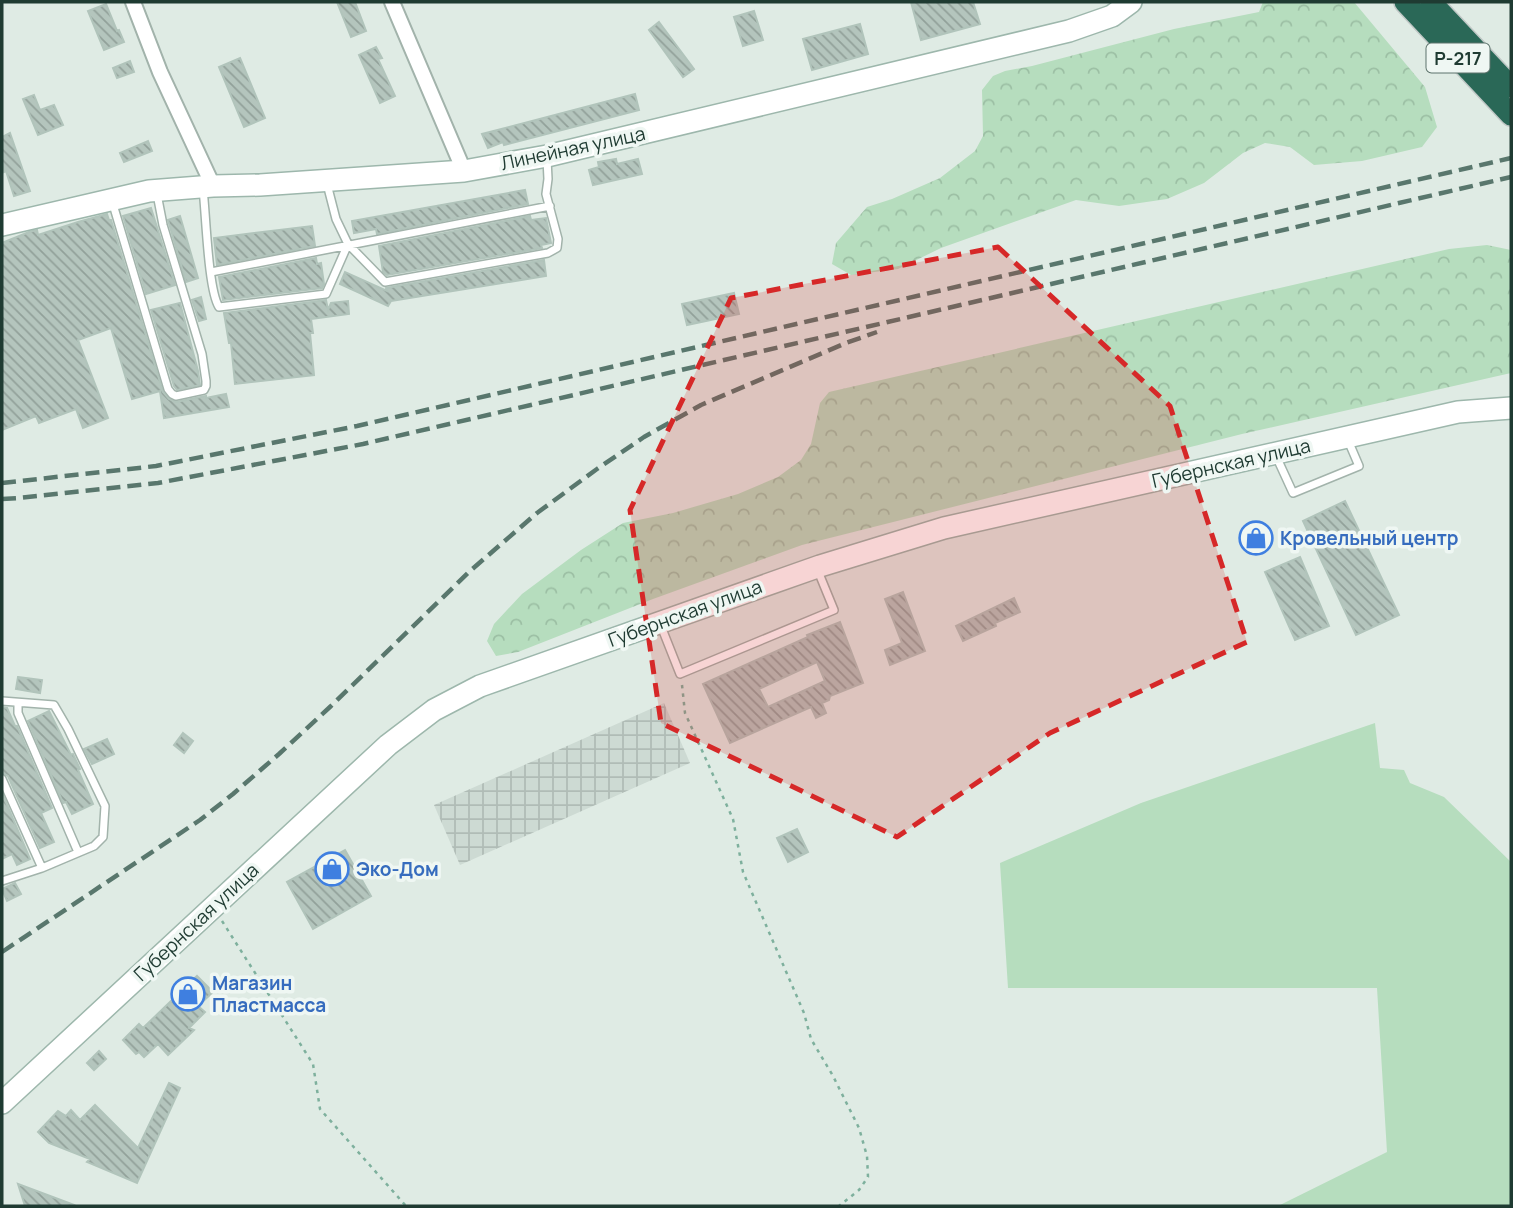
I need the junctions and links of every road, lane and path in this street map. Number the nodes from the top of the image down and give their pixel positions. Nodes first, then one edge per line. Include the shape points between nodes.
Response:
1 (133, 2) edge
2 (392, 2) edge
3 (1131, 2) edge
4 (1405, 2) edge
5 (1431, 2) edge
6 (1511, 86) edge
7 (1511, 115) edge
8 (547, 156) junction
9 (464, 171) junction
10 (325, 180) junction
11 (208, 186) junction
12 (157, 191) junction
13 (112, 200) junction
14 (550, 206) junction
15 (2, 225) edge
16 (348, 244) junction
17 (211, 272) junction
18 (1511, 408) edge
19 (1347, 437) junction
20 (1275, 453) junction
21 (816, 567) junction
22 (659, 622) junction
23 (680, 674) junction
24 (2, 701) edge
25 (18, 703) junction
26 (2, 779) edge
27 (78, 852) junction
28 (42, 868) junction
29 (2, 881) edge
30 (213, 907) junction
31 (2, 1103) edge
32 (406, 1206) edge
33 (838, 1206) edge

1 - 11 street
2 - 9 street
3 - 8 main road, Линейная улица via 1112,16 1069,30
4 - 7 highway, Р-217
5 - 6 highway, Р-217
8 - 9 main road, Линейная улица
8 - 14 lane
9 - 10 main road, Линейная улица
10 - 11 main road, Линейная улица
10 - 16 lane
11 - 12 main road, Линейная улица
11 - 17 lane
12 - 13 main road, Линейная улица
12 - 13 lane via 206,381 204,390 176,396 168,389
13 - 15 main road, Линейная улица
14 - 16 lane
14 - 16 lane via 558,239 557,248 548,253 385,282
16 - 17 lane
16 - 17 lane via 327,294 219,307
18 - 19 main road, Губернская улица via 1458,412
19 - 20 main road, Губернская улица
19 - 20 lane via 1359,466 1293,493
20 - 21 main road, Губернская улица via 944,528
21 - 22 main road, Губернская улица
21 - 23 lane via 834,610
22 - 23 lane
22 - 30 main road, Губернская улица via 480,686 434,710 388,744
23 - 33 path via 685,713 733,820 743,872 811,1039 859,1128 868,1177 859,1191
24 - 25 lane
25 - 27 lane via 18,713
25 - 27 lane via 54,705 105,806 103,837
26 - 28 lane
27 - 28 lane
28 - 29 lane
30 - 31 main road, Губернская улица
30 - 32 path via 313,1064 320,1109

